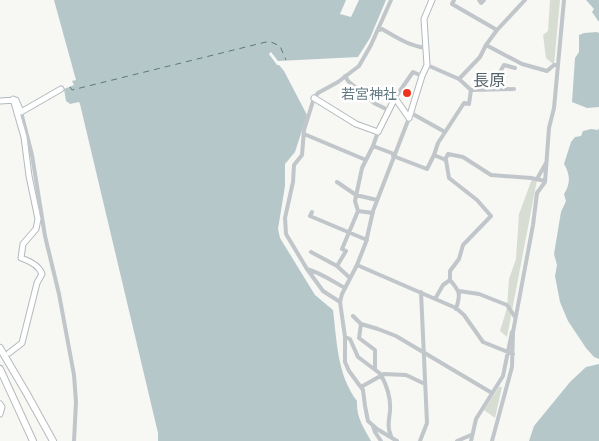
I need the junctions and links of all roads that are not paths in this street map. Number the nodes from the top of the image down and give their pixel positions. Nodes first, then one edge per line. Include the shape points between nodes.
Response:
1 (391, 0) edge
2 (432, 0) edge
3 (454, 0) edge
4 (479, 0) edge
5 (484, 0) edge
6 (525, 0) edge
7 (564, 0) edge
8 (497, 30) junction
9 (378, 31) junction
10 (486, 45) junction
11 (426, 48) junction
12 (427, 65) junction
13 (557, 65) junction
14 (515, 68) dead end
15 (345, 76) junction
16 (422, 76) junction
17 (459, 79) junction
18 (514, 88) dead end
19 (62, 89) dead end
20 (490, 89) junction
21 (471, 90) junction
22 (314, 98) junction
23 (395, 98) junction
24 (13, 99) junction
25 (0, 101) edge
26 (388, 110) junction
27 (21, 112) junction
28 (410, 115) junction
29 (378, 132) junction
30 (445, 132) junction
31 (304, 134) junction
32 (373, 146) junction
33 (393, 155) junction
34 (434, 155) junction
35 (366, 160) junction
36 (445, 160) junction
37 (547, 161) junction
38 (537, 179) junction
39 (545, 181) junction
40 (337, 182) dead end
41 (356, 195) junction
42 (377, 200) junction
43 (358, 211) junction
44 (312, 212) dead end
45 (373, 213) junction
46 (349, 234) junction
47 (367, 240) junction
48 (311, 252) dead end
49 (358, 265) junction
50 (338, 266) junction
51 (307, 269) junction
52 (350, 278) junction
53 (450, 280) junction
54 (345, 288) junction
55 (459, 291) junction
56 (421, 292) junction
57 (435, 299) junction
58 (340, 302) junction
59 (456, 309) junction
60 (353, 316) dead end
61 (515, 317) junction
62 (361, 324) junction
63 (345, 337) junction
64 (0, 348) edge
65 (423, 351) junction
66 (8, 353) dead end
67 (510, 353) junction
68 (0, 369) edge
69 (375, 369) junction
70 (382, 375) junction
71 (425, 384) junction
72 (362, 387) junction
73 (492, 393) junction
74 (0, 404) edge
75 (0, 414) edge
76 (373, 426) junction
77 (471, 435) junction
78 (391, 437) junction
79 (33, 441) edge
80 (53, 441) edge
81 (74, 441) edge
82 (381, 441) edge
83 (397, 441) edge
84 (420, 441) edge
85 (457, 441) edge
86 (470, 441) edge
87 (492, 441) edge

1 - 9 street
2 - 11 main road via 424,19
3 - 8 street via 452,4
4 - 5 street
6 - 8 street
7 - 13 street
8 - 10 street
9 - 11 street via 382,29 405,42
9 - 15 street via 359,66
10 - 13 street via 522,64 547,71
10 - 17 street via 480,57
11 - 12 main road
12 - 16 main road
12 - 17 street
13 - 37 street
14 - 20 street via 504,65
15 - 22 street
15 - 26 street via 374,103
16 - 23 street via 413,72
16 - 28 main road
17 - 21 street
18 - 20 street
19 - 27 main road
20 - 21 street
21 - 30 street via 469,104 464,103
22 - 29 main road via 349,120
22 - 31 street
23 - 26 main road
23 - 28 main road
24 - 25 main road
24 - 27 main road
24 - 66 main road via 24,137 38,219 36,229 23,244 21,258 32,263 42,274 22,342
26 - 29 main road
27 - 81 street via 74,375
28 - 30 street
28 - 33 street
29 - 32 street
30 - 34 street
31 - 35 street
31 - 51 street via 302,154 294,165 285,218 286,234
32 - 33 street
32 - 35 street
33 - 34 street via 427,169
33 - 42 street
34 - 36 street
35 - 41 street
36 - 38 street via 448,154 463,157 491,175
36 - 53 street via 449,178 472,195 491,216 463,245 459,260 450,271
37 - 38 street
37 - 39 street
38 - 39 street
39 - 61 street via 537,192
40 - 41 street
41 - 42 street
41 - 43 street
42 - 45 street
43 - 45 street
43 - 46 street
44 - 46 street via 310,216
45 - 47 street
46 - 47 street
46 - 50 street via 342,249 346,251
47 - 49 street
48 - 50 street
49 - 52 street
49 - 56 street
50 - 52 street
51 - 54 street
51 - 58 street via 323,291
52 - 54 street
53 - 55 street
53 - 57 street via 443,284
54 - 58 street
55 - 59 street
55 - 61 street via 479,294 507,305
56 - 57 street
56 - 65 street
57 - 59 street
58 - 63 street
59 - 67 street via 483,342
60 - 62 street
61 - 67 street
62 - 65 street via 378,328
62 - 69 street via 358,338 375,350
63 - 69 street via 350,338 358,357
63 - 72 street via 349,371
64 - 80 highway
65 - 71 street
65 - 73 street
67 - 73 street via 503,376
67 - 87 street via 512,367
68 - 79 highway
69 - 70 street
70 - 71 street via 406,375
70 - 72 street
70 - 78 street via 390,403 388,430
71 - 84 street via 427,423
72 - 76 street via 368,421
73 - 77 street via 476,419
74 - 75 main road
76 - 78 street
76 - 82 street
77 - 85 street
77 - 86 street
78 - 83 street

